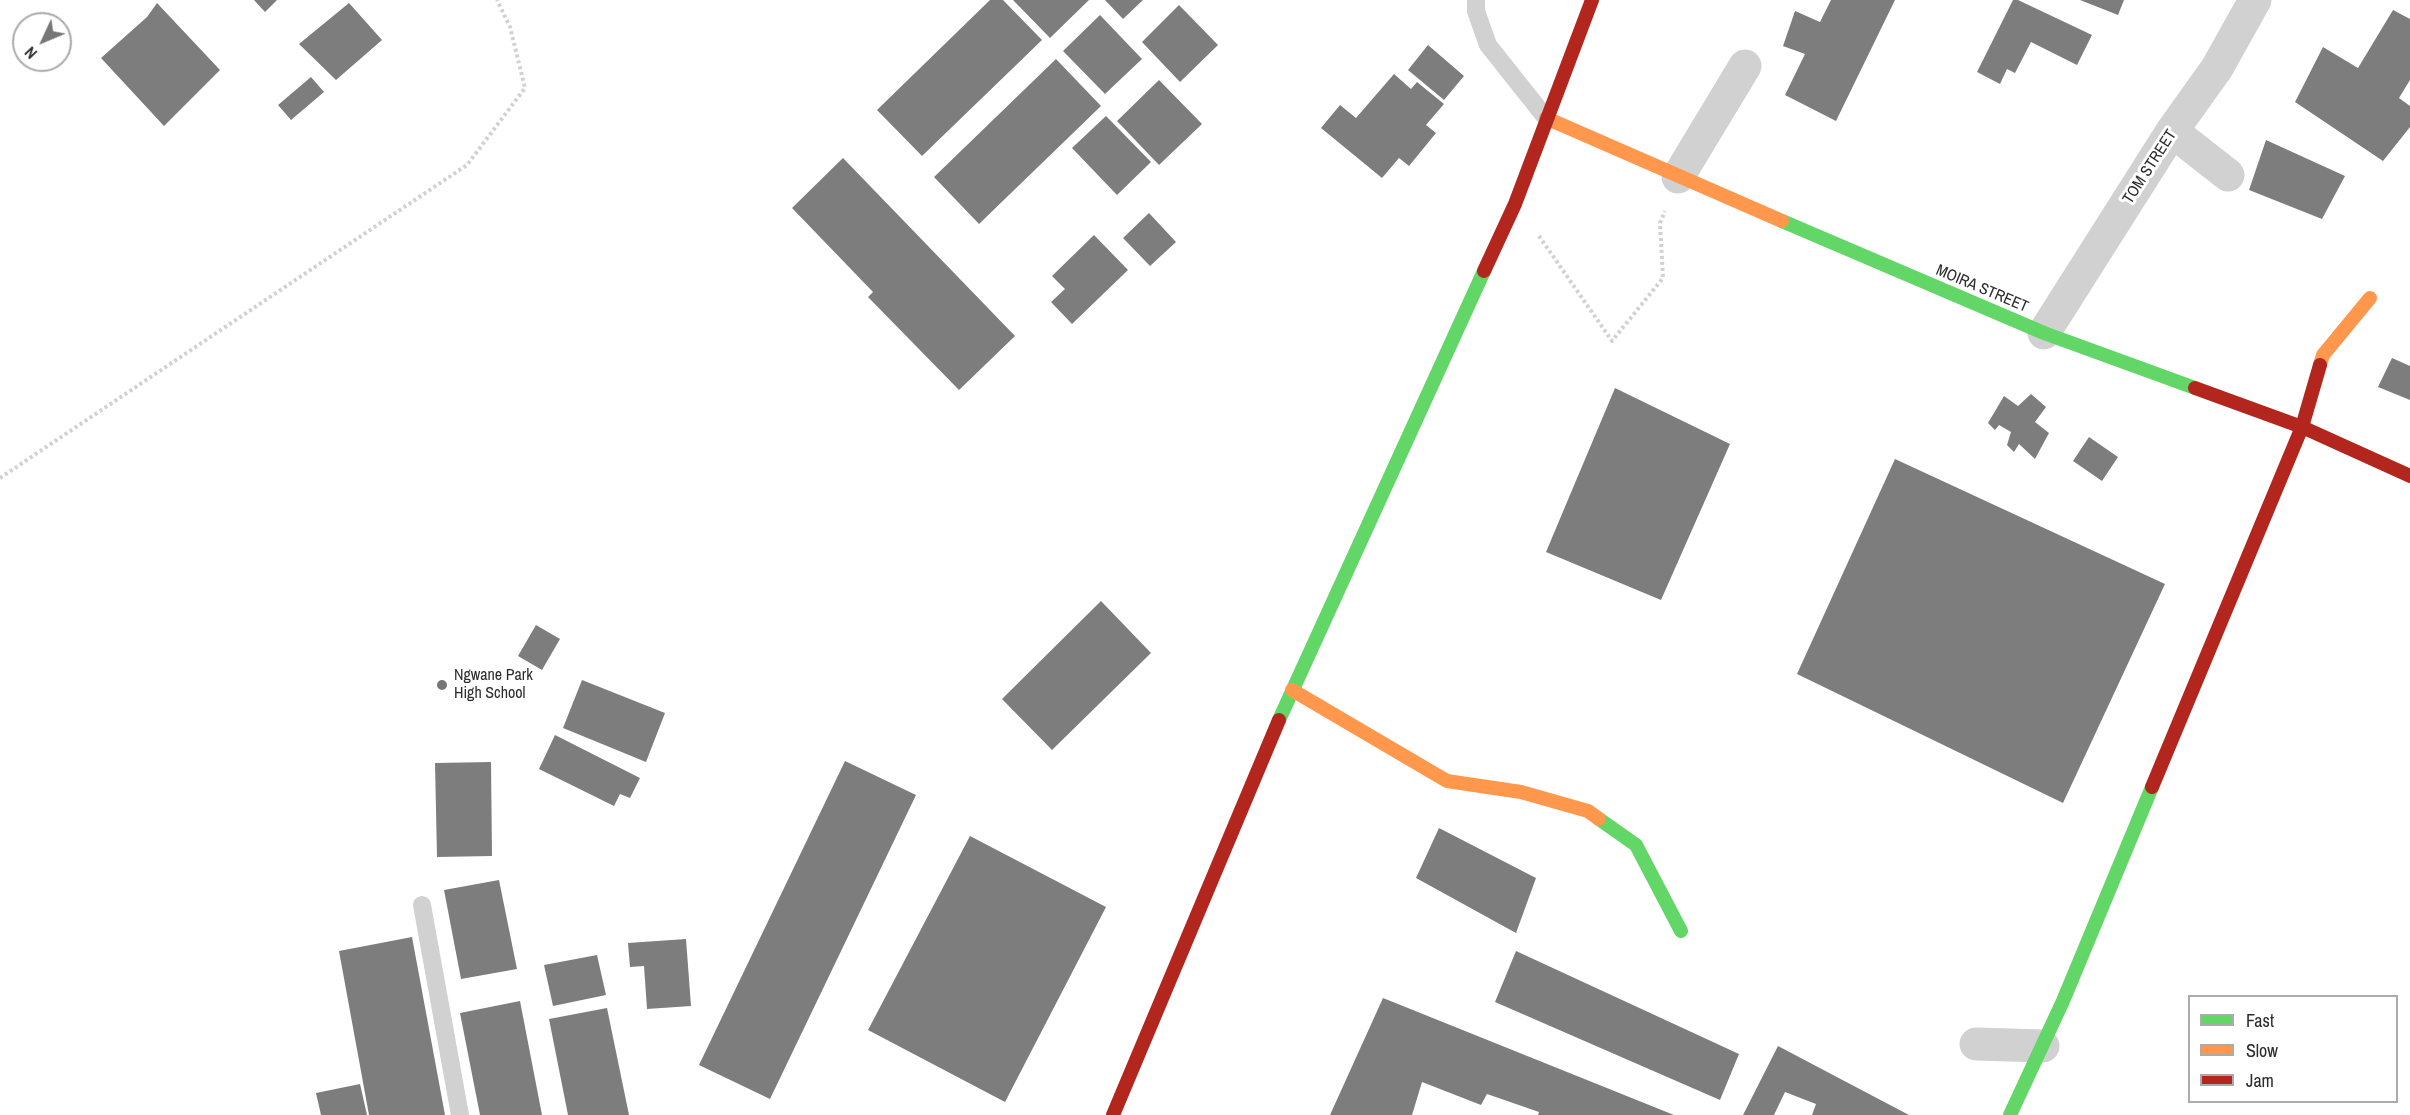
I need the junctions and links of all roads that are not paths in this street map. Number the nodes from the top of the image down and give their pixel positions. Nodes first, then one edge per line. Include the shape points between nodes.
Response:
1 (1476, 0) edge
2 (1592, 0) edge
3 (2255, 0) edge
4 (1745, 66) dead end
5 (1546, 118) junction
6 (2172, 131) junction
7 (2228, 175) dead end
8 (1678, 177) junction
9 (2370, 298) dead end
10 (2044, 333) junction
11 (2302, 427) junction
12 (2410, 476) edge
13 (1292, 690) junction
14 (422, 905) dead end
15 (1681, 931) dead end
16 (1976, 1044) dead end
17 (2043, 1046) junction
18 (460, 1115) edge
19 (1113, 1115) edge
20 (2010, 1115) edge

1 - 5 lane via 1488,45
2 - 5 street
3 - 6 street, TOM STREET via 2217,68
4 - 8 street
5 - 8 street, MOIRA STREET
5 - 13 street via 1515,204
6 - 7 street
6 - 10 street, TOM STREET
8 - 10 street, MOIRA STREET
9 - 11 street via 2323,355
10 - 11 street, MOIRA STREET
11 - 12 street, MOIRA STREET
11 - 17 street
13 - 15 street via 1447,781 1521,792 1588,812 1636,845
13 - 19 street
14 - 18 lane
16 - 17 street
17 - 20 street

